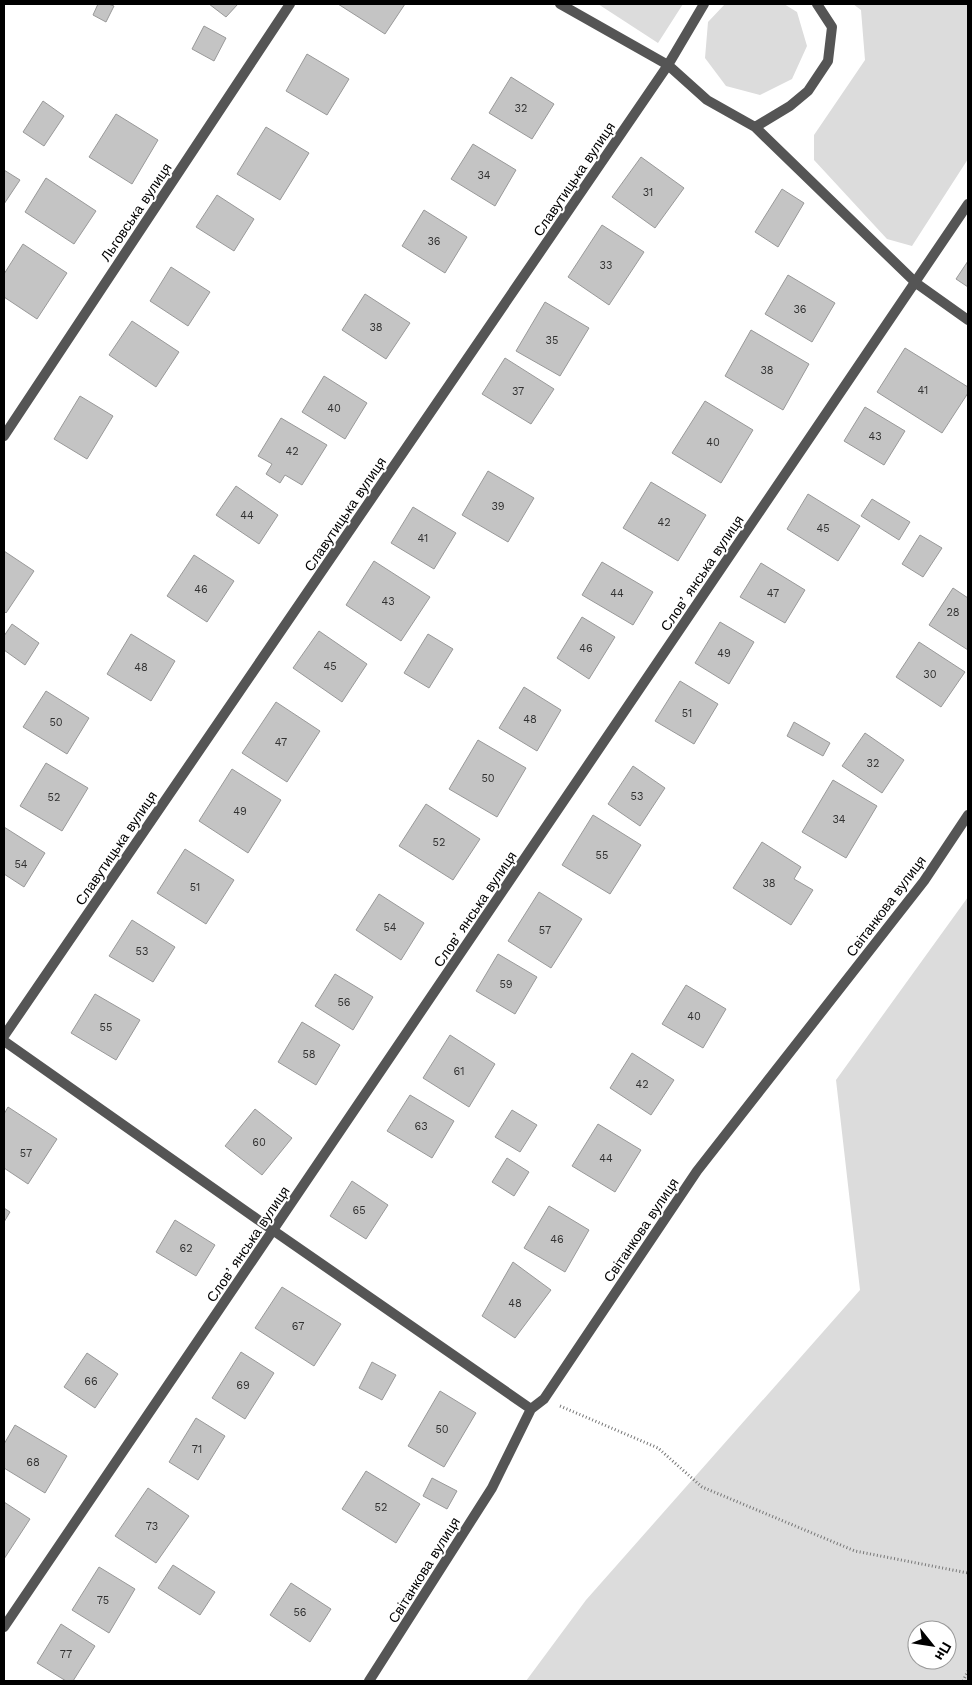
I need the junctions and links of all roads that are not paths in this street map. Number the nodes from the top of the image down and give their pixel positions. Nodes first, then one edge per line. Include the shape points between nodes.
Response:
1 (290, 4) edge
2 (560, 4) edge
3 (704, 4) edge
4 (817, 4) edge
5 (668, 65) junction
6 (755, 127) junction
7 (968, 204) edge
8 (916, 283) junction
9 (968, 320) edge
10 (4, 436) edge
11 (968, 815) edge
12 (4, 1036) edge
13 (4, 1041) edge
14 (274, 1231) junction
15 (531, 1409) junction
16 (4, 1627) edge
17 (369, 1681) edge

1 - 10 street, Льговська вулиця
2 - 5 street
3 - 5 street, Славутицька вулиця
4 - 6 street via 832,28 828,61 808,91
5 - 6 street via 707,100
5 - 12 street, Славутицька вулиця
6 - 8 street
7 - 8 street, Словʼянська вулиця
8 - 9 street
8 - 14 street, Словʼянська вулиця
11 - 15 street, Світанкова вулиця via 924,881 696,1171 544,1399
13 - 14 street
14 - 15 street
14 - 16 street, Словʼянська вулиця
15 - 17 street, Світанкова вулиця via 492,1488

